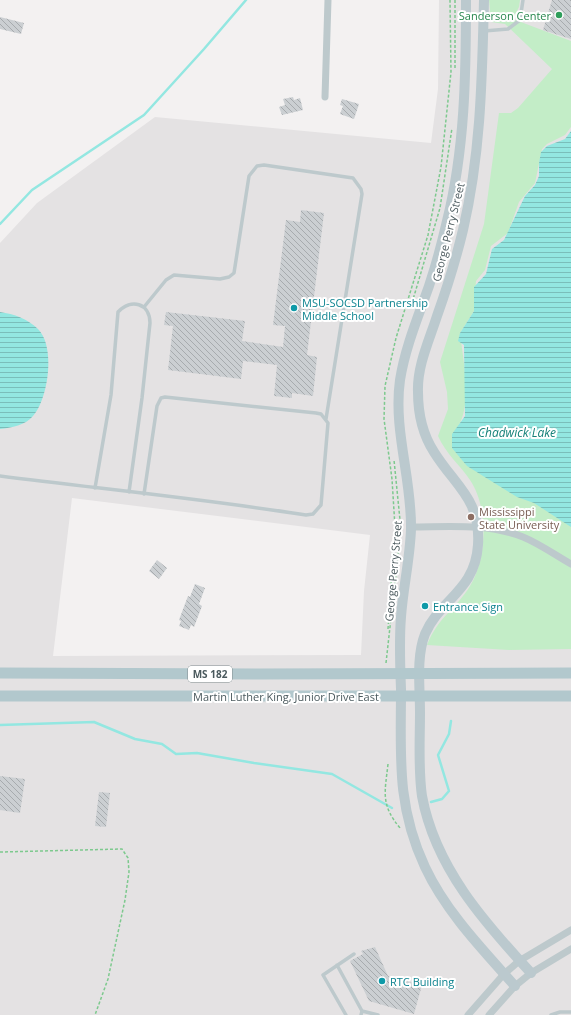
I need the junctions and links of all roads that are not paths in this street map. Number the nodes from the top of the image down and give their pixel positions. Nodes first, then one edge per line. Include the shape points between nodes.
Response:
1 (328, 0) edge
2 (466, 0) edge
3 (484, 0) edge
4 (523, 0) edge
5 (483, 32) junction
6 (326, 97) dead end
7 (144, 307) junction
8 (326, 419) junction
9 (0, 476) edge
10 (95, 488) junction
11 (129, 492) junction
12 (144, 494) junction
13 (411, 527) junction
14 (477, 527) junction
15 (571, 564) edge
16 (420, 672) junction
17 (571, 672) edge
18 (0, 673) edge
19 (399, 673) junction
20 (419, 695) junction
21 (0, 696) edge
22 (400, 696) junction
23 (571, 696) edge
24 (571, 930) edge
25 (571, 949) edge
26 (354, 954) dead end
27 (520, 961) junction
28 (337, 965) junction
29 (531, 973) junction
30 (504, 974) junction
31 (515, 986) junction
32 (571, 1012) edge
33 (361, 1013) edge
34 (346, 1015) edge
35 (378, 1015) edge
36 (468, 1015) edge
37 (489, 1015) edge
38 (551, 1015) edge

1 - 6 street
2 - 13 street, George Perry Street via 465,102 452,196 434,269 403,364 399,393 399,420 409,488
3 - 5 street, George Perry Street
4 - 5 lane via 520,20 514,26
5 - 14 street, George Perry Street via 480,128 472,185 454,264 421,366 418,391 420,413 429,442 440,461 466,493 474,509
7 - 8 lane via 166,280 174,275 220,279 234,273 249,176 257,166 264,164 353,178 362,194
7 - 10 lane via 128,305 118,312 112,388
7 - 11 lane via 150,323
8 - 12 lane via 316,413 165,397 157,406
8 - 12 lane via 328,423 320,504 313,514
9 - 10 lane
10 - 11 lane
11 - 12 lane
13 - 14 street
13 - 19 street, George Perry Street via 401,615
14 - 15 street via 524,538
14 - 16 street, George Perry Street via 478,548 474,565 463,587 428,627 422,646
16 - 17 main road, Martin Luther King, Junior Drive East / MS 182
16 - 19 main road, Martin Luther King, Junior Drive East / MS 182
16 - 20 street, George Perry Street
18 - 19 main road, Martin Luther King, Junior Drive East / MS 182
19 - 22 street, George Perry Street
20 - 22 main road, Martin Luther King, Junior Drive East / MS 182
20 - 23 main road, Martin Luther King, Junior Drive East / MS 182
20 - 27 street, George Perry Street via 420,778 428,821 437,845 449,870 467,897
21 - 22 main road, Martin Luther King, Junior Drive East / MS 182
22 - 30 street, George Perry Street via 402,793 416,846 426,869 450,908
24 - 27 street
25 - 29 street
26 - 28 lane
27 - 29 street, George Perry Street
27 - 30 street
28 - 33 lane
28 - 34 lane via 323,975
29 - 31 street
30 - 31 street, George Perry Street
30 - 36 street
31 - 37 street
32 - 38 lane
33 - 35 lane

